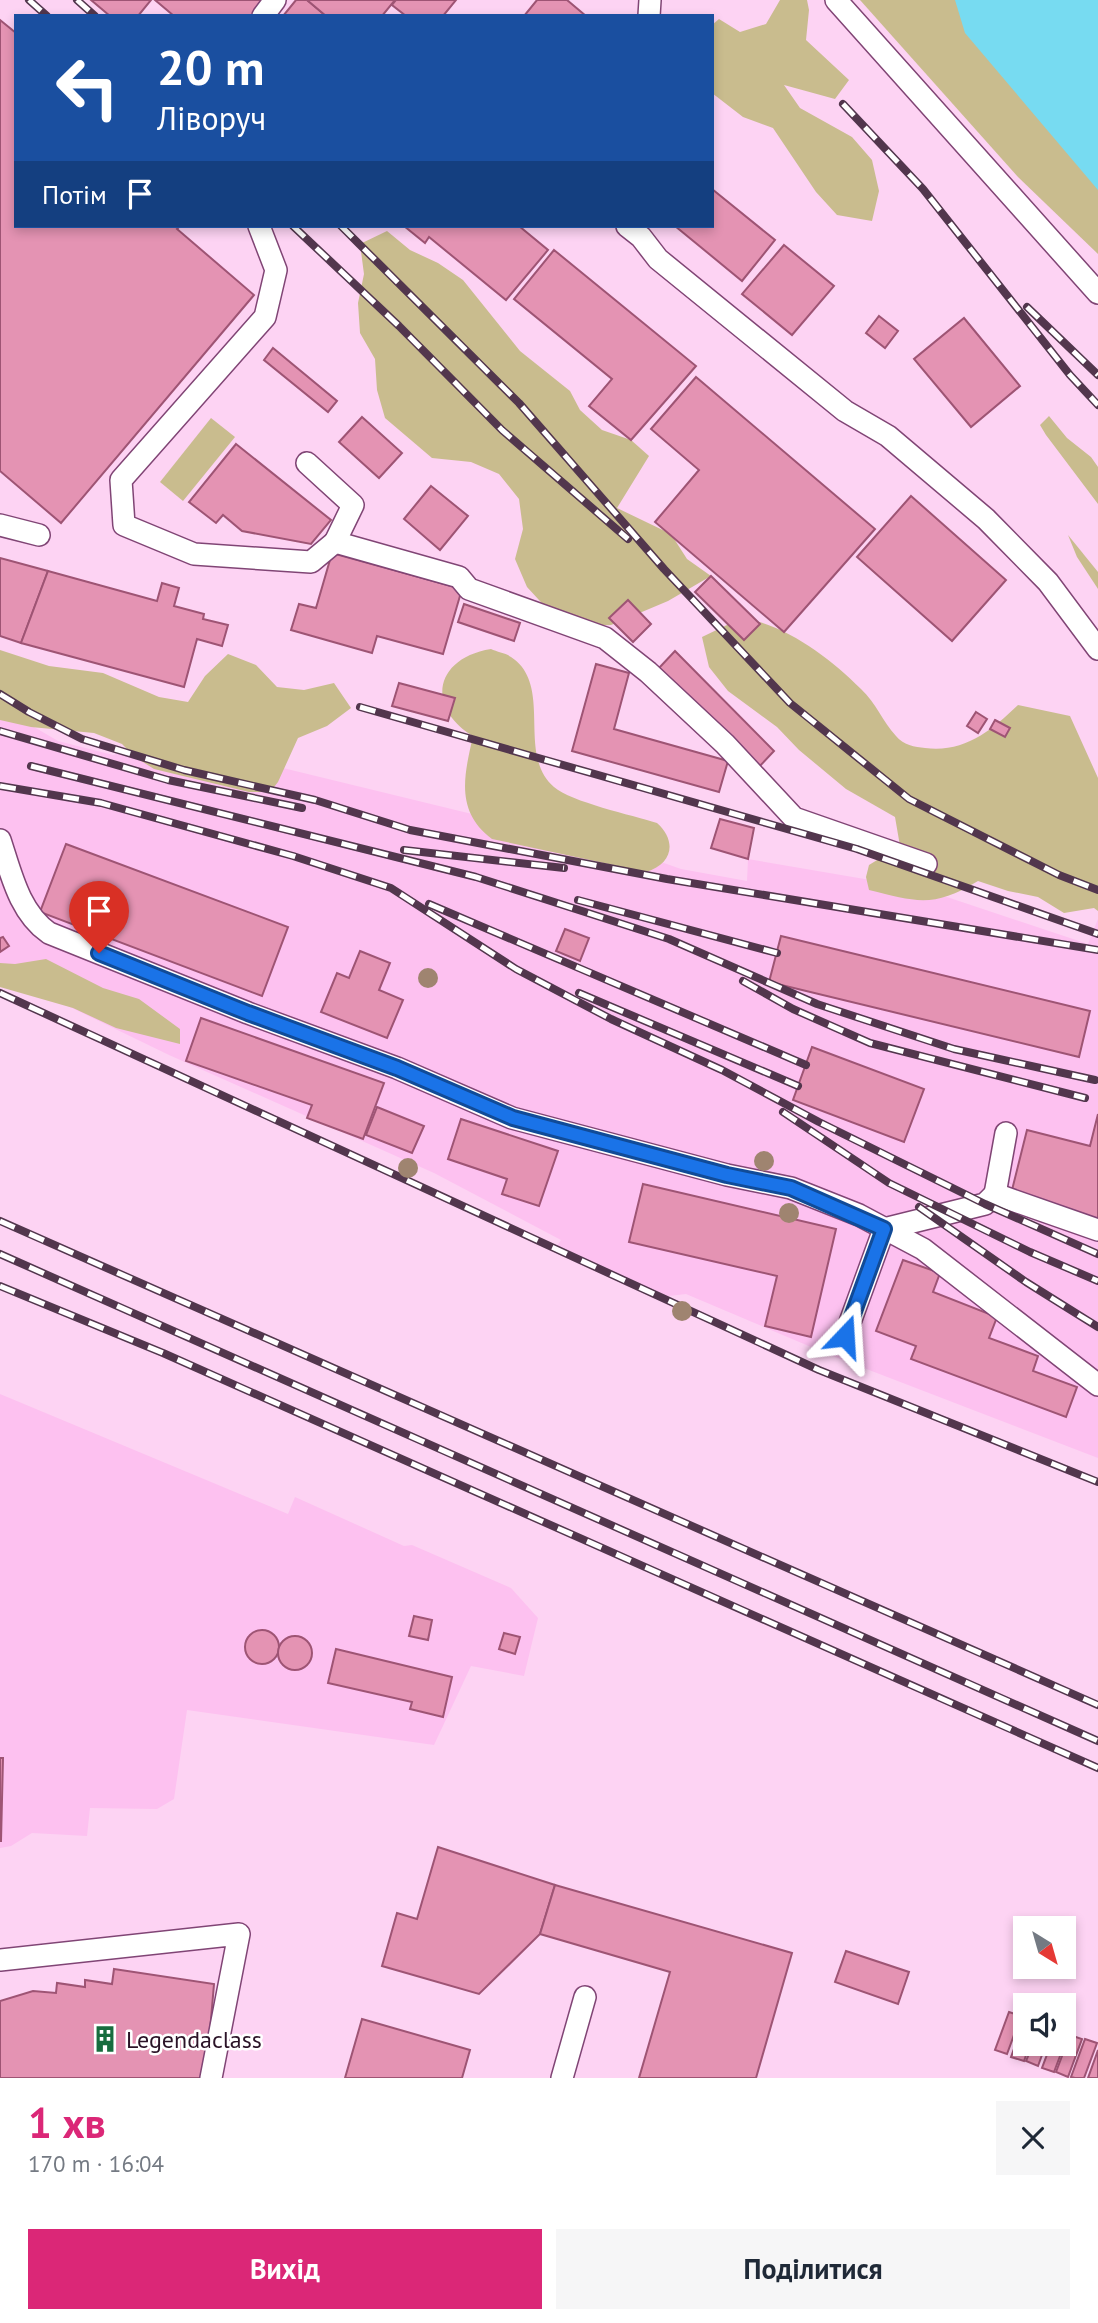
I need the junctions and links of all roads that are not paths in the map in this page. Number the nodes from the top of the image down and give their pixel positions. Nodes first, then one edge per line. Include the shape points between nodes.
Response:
1 (836, 0) edge
2 (260, 228) edge
3 (630, 228) edge
4 (1098, 293) edge
5 (307, 463) dead end
6 (0, 525) edge
7 (39, 535) dead end
8 (335, 542) junction
9 (1098, 649) edge
10 (0, 840) edge
11 (926, 864) dead end
12 (1006, 1133) dead end
13 (995, 1195) junction
14 (884, 1229) junction
15 (1098, 1230) edge
16 (845, 1336) dead end
17 (1098, 1385) edge
18 (0, 1960) edge
19 (584, 1997) dead end
20 (211, 2078) edge
21 (562, 2078) edge

1 - 4 lane
2 - 8 lane via 276,270 265,317 121,480 124,524 194,554 312,562
3 - 9 lane via 658,259 845,411 888,436 986,519 1048,582
5 - 8 lane via 352,505
6 - 7 lane
8 - 11 lane via 459,577 469,589 605,638 715,735 794,818
10 - 14 lane via 26,909 49,933 513,1118 791,1188
12 - 13 lane
13 - 14 lane via 985,1204
13 - 15 lane
14 - 16 lane
14 - 17 lane via 923,1250
18 - 20 lane via 239,1934
19 - 21 lane

